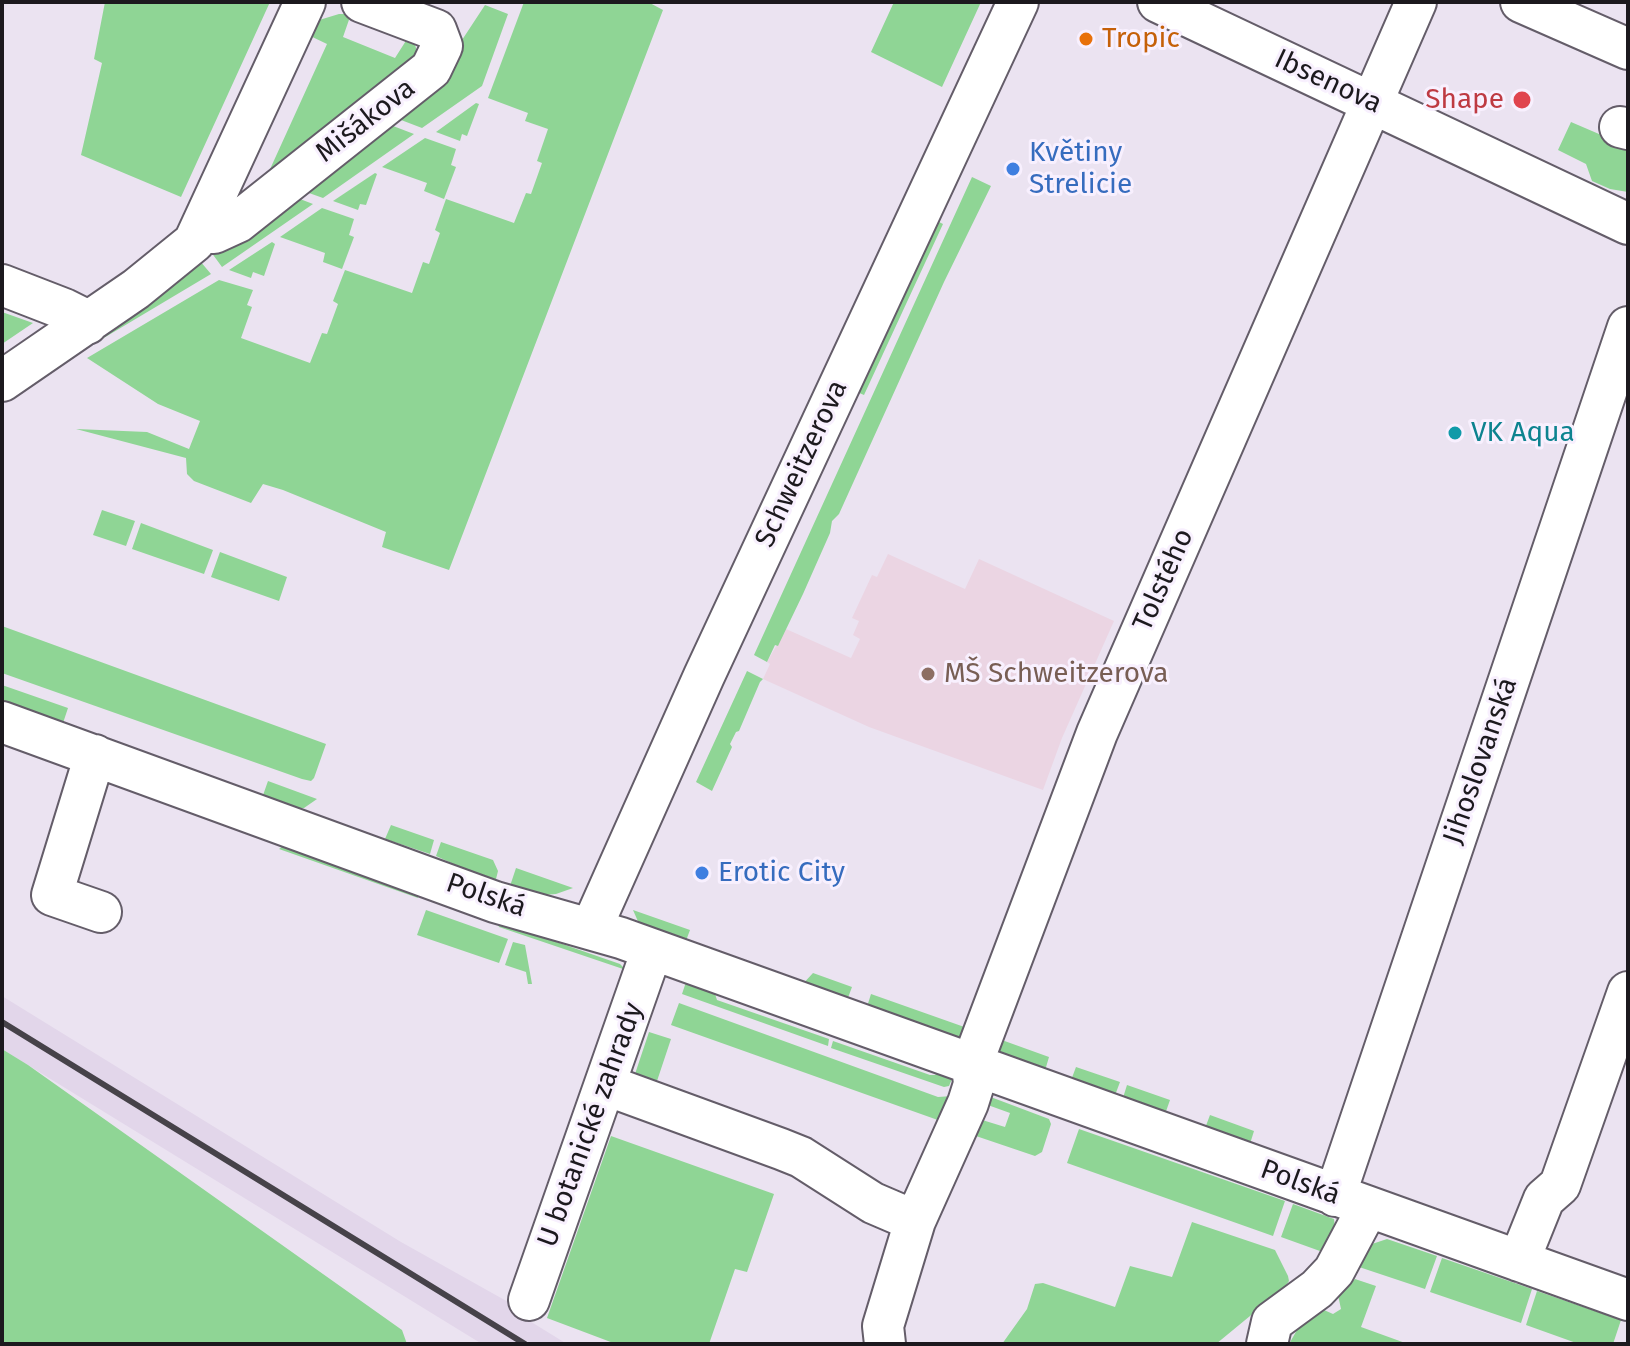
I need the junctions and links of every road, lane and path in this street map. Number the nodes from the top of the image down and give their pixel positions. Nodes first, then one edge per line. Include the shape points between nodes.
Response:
1 (305, 2) edge
2 (362, 2) edge
3 (1018, 2) edge
4 (1158, 2) edge
5 (1416, 2) edge
6 (1521, 2) edge
7 (1628, 49) edge
8 (1373, 103) junction
9 (1628, 224) edge
10 (200, 233) junction
11 (2, 285) edge
12 (87, 324) junction
13 (1628, 327) edge
14 (2, 381) edge
15 (2, 722) edge
16 (95, 755) junction
17 (101, 912) dead end
18 (591, 929) junction
19 (652, 950) junction
20 (1628, 992) edge
21 (972, 1064) junction
22 (606, 1085) junction
23 (1351, 1202) junction
24 (915, 1221) junction
25 (1519, 1261) junction
26 (529, 1300) dead end
27 (1628, 1300) edge
28 (1269, 1333) edge
29 (885, 1344) edge

1 - 10 street, Mišákova
2 - 10 street, Mišákova via 436,30 442,46 431,69 238,222
3 - 18 street, Schweitzerova
4 - 8 street, Ibsenova
5 - 8 street, Tolstého
6 - 7 street
8 - 9 street, Ibsenova
8 - 21 street, Tolstého via 1097,733
10 - 12 street, Mišákova via 181,255
11 - 12 street via 64,309
12 - 14 street, Mišákova
13 - 23 street, Jihoslovanská
15 - 16 street, Polská
16 - 17 street via 52,895
16 - 18 street, Polská via 495,902
18 - 19 street, Polská
19 - 21 street, Polská
19 - 22 street, U botanické zahrady
20 - 25 street via 1560,1185 1544,1199
21 - 23 street, Polská
21 - 24 street via 974,1084 968,1103
22 - 24 street via 801,1157 873,1203
22 - 26 street, U botanické zahrady
23 - 25 street, Polská
23 - 28 street, Jihoslovanská via 1334,1271
24 - 29 street via 883,1326
25 - 27 street, Polská

